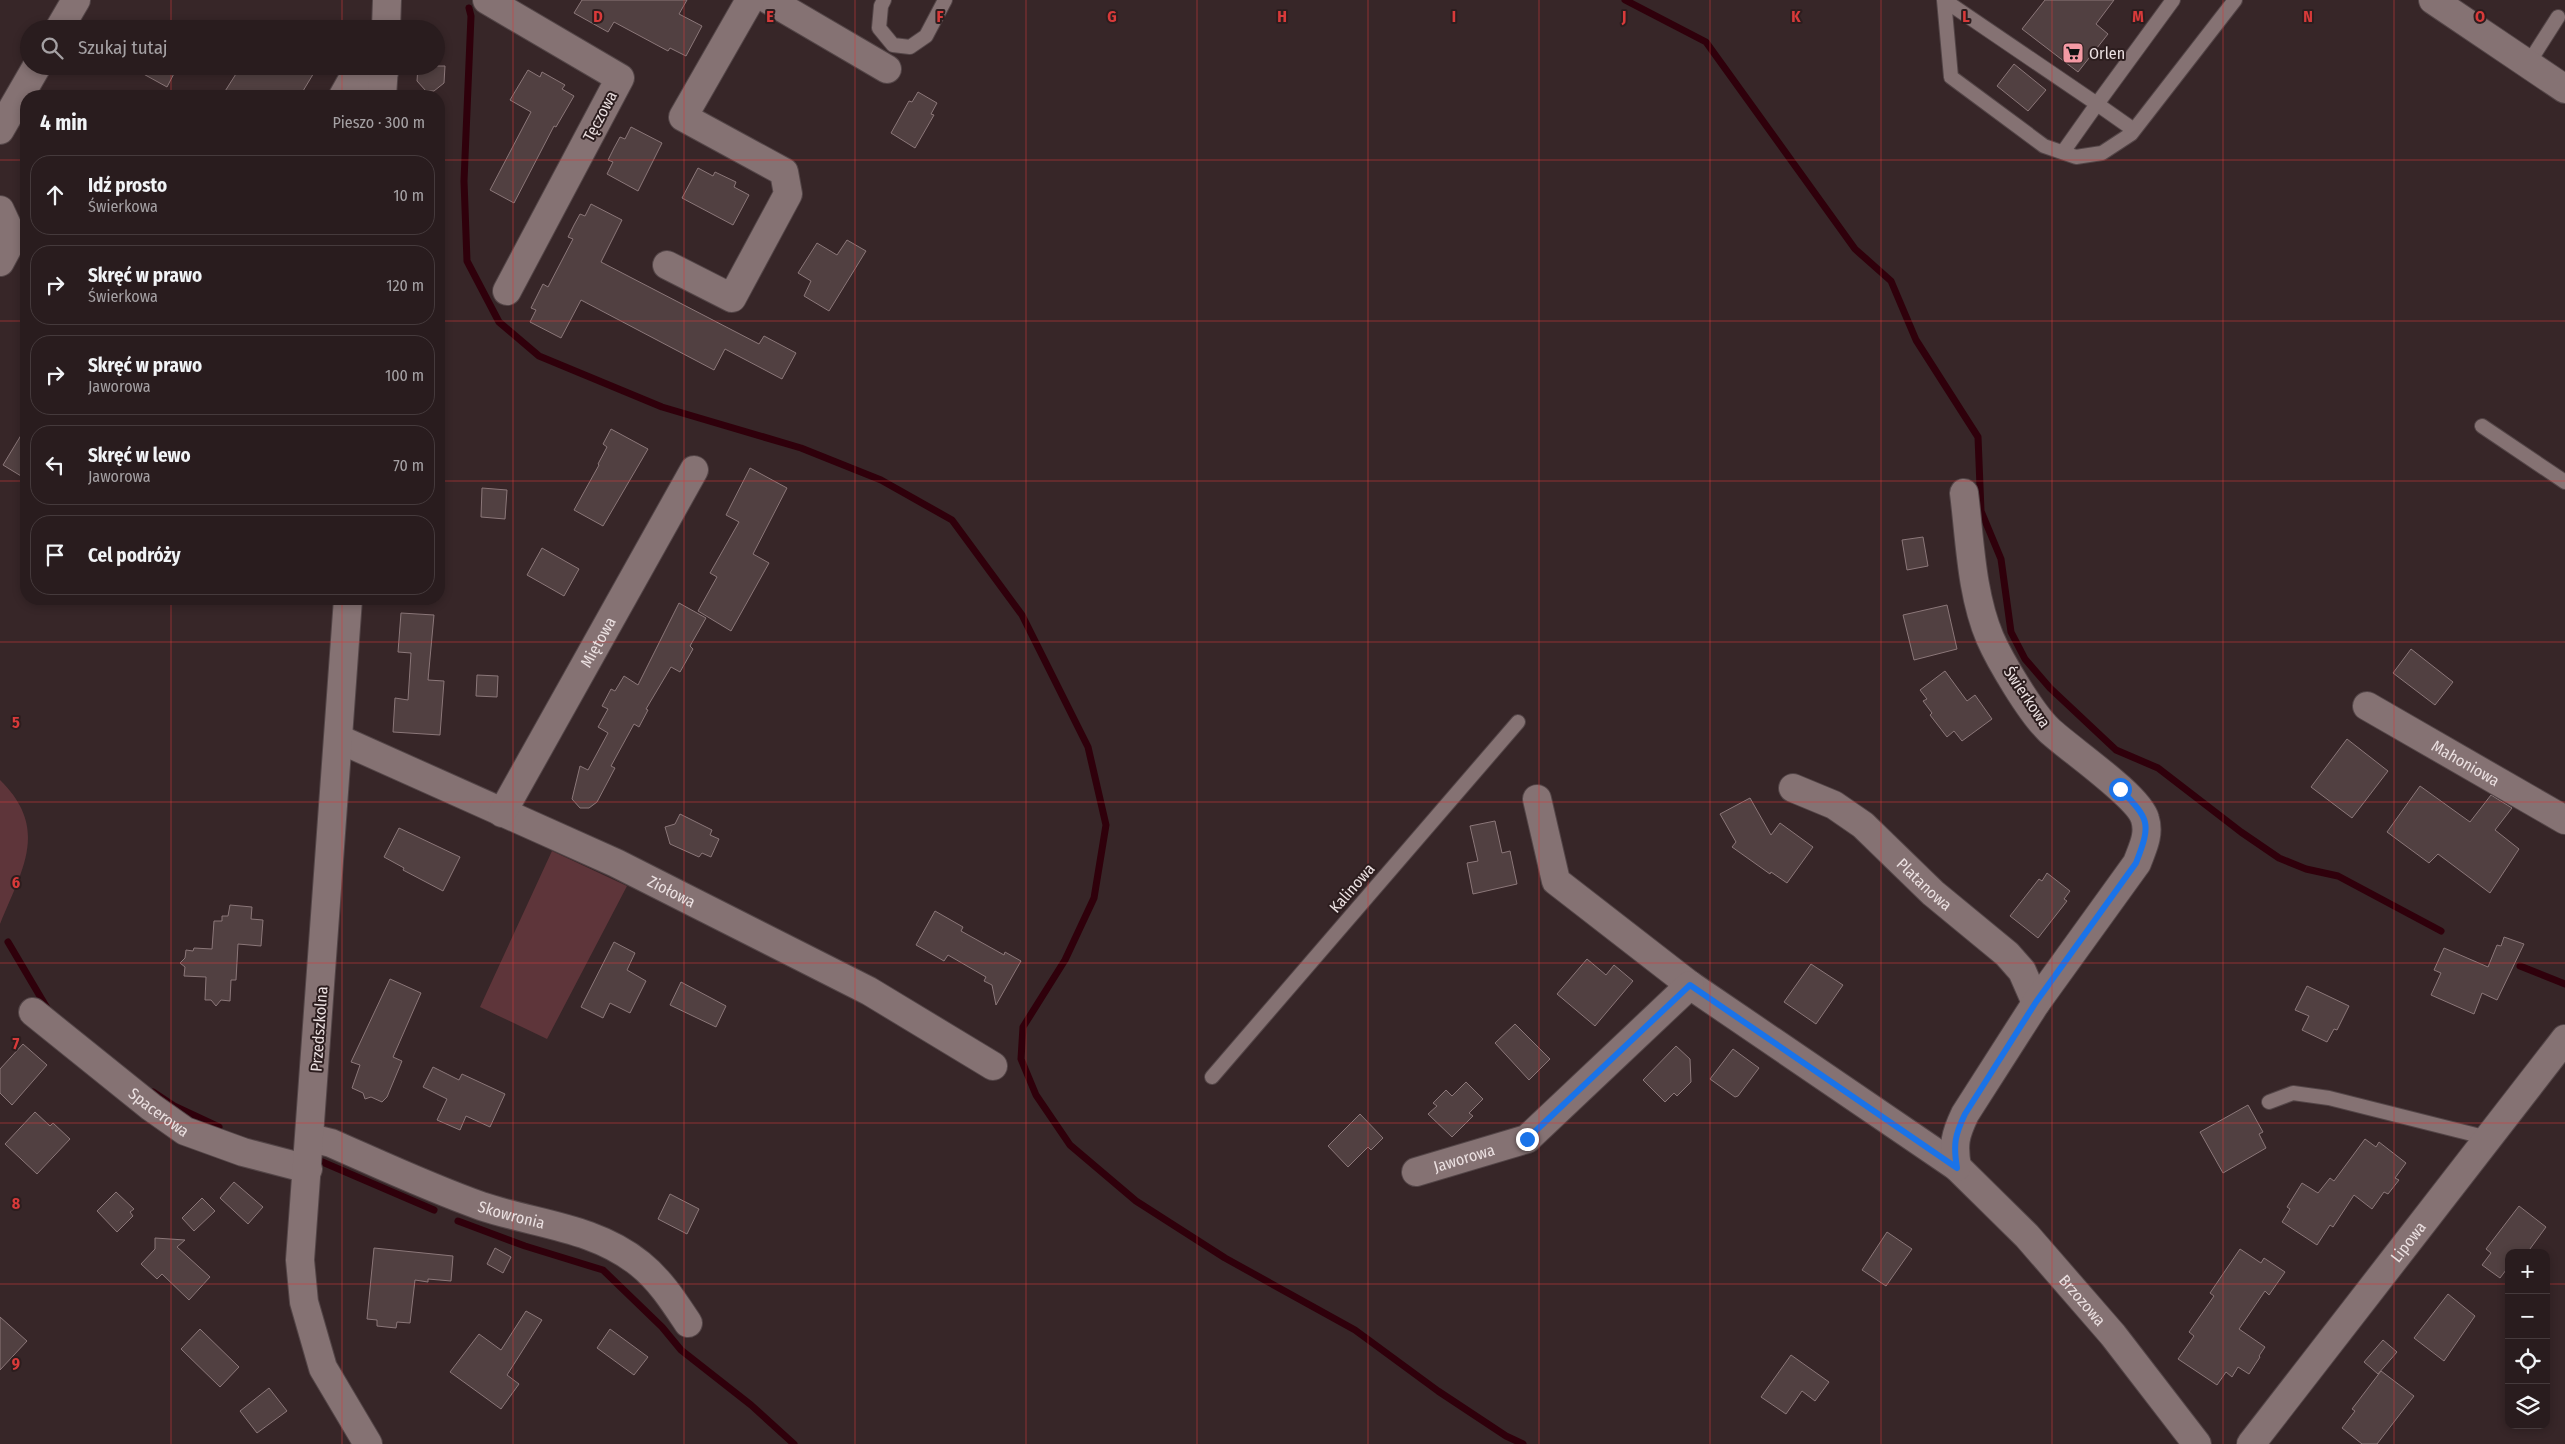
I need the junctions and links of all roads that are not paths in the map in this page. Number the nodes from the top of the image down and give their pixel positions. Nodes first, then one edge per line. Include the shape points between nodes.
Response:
1 (76, 0) edge
2 (387, 0) edge
3 (487, 0) edge
4 (750, 0) edge
5 (769, 0) edge
6 (884, 0) edge
7 (945, 0) edge
8 (1944, 0) edge
9 (2173, 0) edge
10 (2236, 0) edge
11 (2433, 0) edge
12 (2558, 17) dead end
13 (64, 20) edge
14 (386, 20) edge
15 (2528, 64) junction
16 (887, 69) dead end
17 (32, 75) edge
18 (384, 78) edge
19 (2565, 89) edge
20 (23, 90) edge
21 (346, 90) edge
22 (20, 95) edge
23 (2097, 104) junction
24 (0, 130) edge
25 (2134, 130) junction
26 (2063, 152) junction
27 (0, 210) edge
28 (0, 262) edge
29 (667, 265) dead end
30 (507, 291) dead end
31 (2482, 426) dead end
32 (694, 470) dead end
33 (2563, 477) edge
34 (1964, 493) dead end
35 (348, 605) edge
36 (2368, 706) dead end
37 (1518, 722) dead end
38 (339, 739) junction
39 (1793, 788) dead end
40 (1538, 799) dead end
41 (502, 813) junction
42 (2565, 820) edge
43 (1690, 985) junction
44 (2036, 1002) junction
45 (33, 1012) dead end
46 (2565, 1039) edge
47 (993, 1066) dead end
48 (1212, 1077) dead end
49 (2269, 1102) dead end
50 (311, 1138) junction
51 (2488, 1138) junction
52 (1957, 1168) junction
53 (308, 1169) junction
54 (1416, 1172) dead end
55 (688, 1323) dead end
56 (368, 1444) edge
57 (2197, 1444) edge
58 (2251, 1444) edge

1 - 13 street
2 - 14 street
3 - 30 street, Tęczowa via 620,78
4 - 29 street via 683,117 784,172 788,194 732,298
5 - 16 street
6 - 7 lane via 878,28 893,45 910,47 926,36
8 - 23 lane
8 - 26 lane via 1951,76 2044,146
9 - 23 lane
10 - 25 lane
11 - 15 street
12 - 15 lane
15 - 19 street
17 - 20 street
18 - 21 street via 352,80
22 - 24 street
23 - 25 lane
23 - 26 lane
25 - 26 lane via 2102,153 2076,156
27 - 28 street via 13,238
31 - 33 lane
32 - 41 street, Miętowa
34 - 44 street, Świerkowa via 1976,588 1990,637 2013,680 2047,729 2120,789 2146,819 2147,836 2136,863
35 - 38 street, Przedszkolna
36 - 42 street, Mahoniowa
37 - 48 lane, Kalinowa
38 - 41 street, Ziołowa
38 - 50 street, Przedszkolna
39 - 44 street, Platanowa via 1834,805 1863,825 1933,893 2007,954 2022,971
40 - 43 street via 1556,881
41 - 47 street, Ziołowa via 616,863 869,990
43 - 52 street
43 - 54 street, Jaworowa via 1527,1139
44 - 52 street, Świerkowa via 1955,1134
45 - 53 street, Spacerowa via 185,1131 243,1152
46 - 51 street, Lipowa
49 - 51 lane via 2293,1093 2329,1098
50 - 53 street, Przedszkolna
50 - 55 street, Skowronia via 331,1143 492,1210 592,1236 641,1264 666,1291
51 - 58 street, Lipowa
52 - 57 street, Brzozowa via 2027,1236 2101,1320
53 - 56 street, Przedszkolna via 300,1260 304,1302 323,1368

